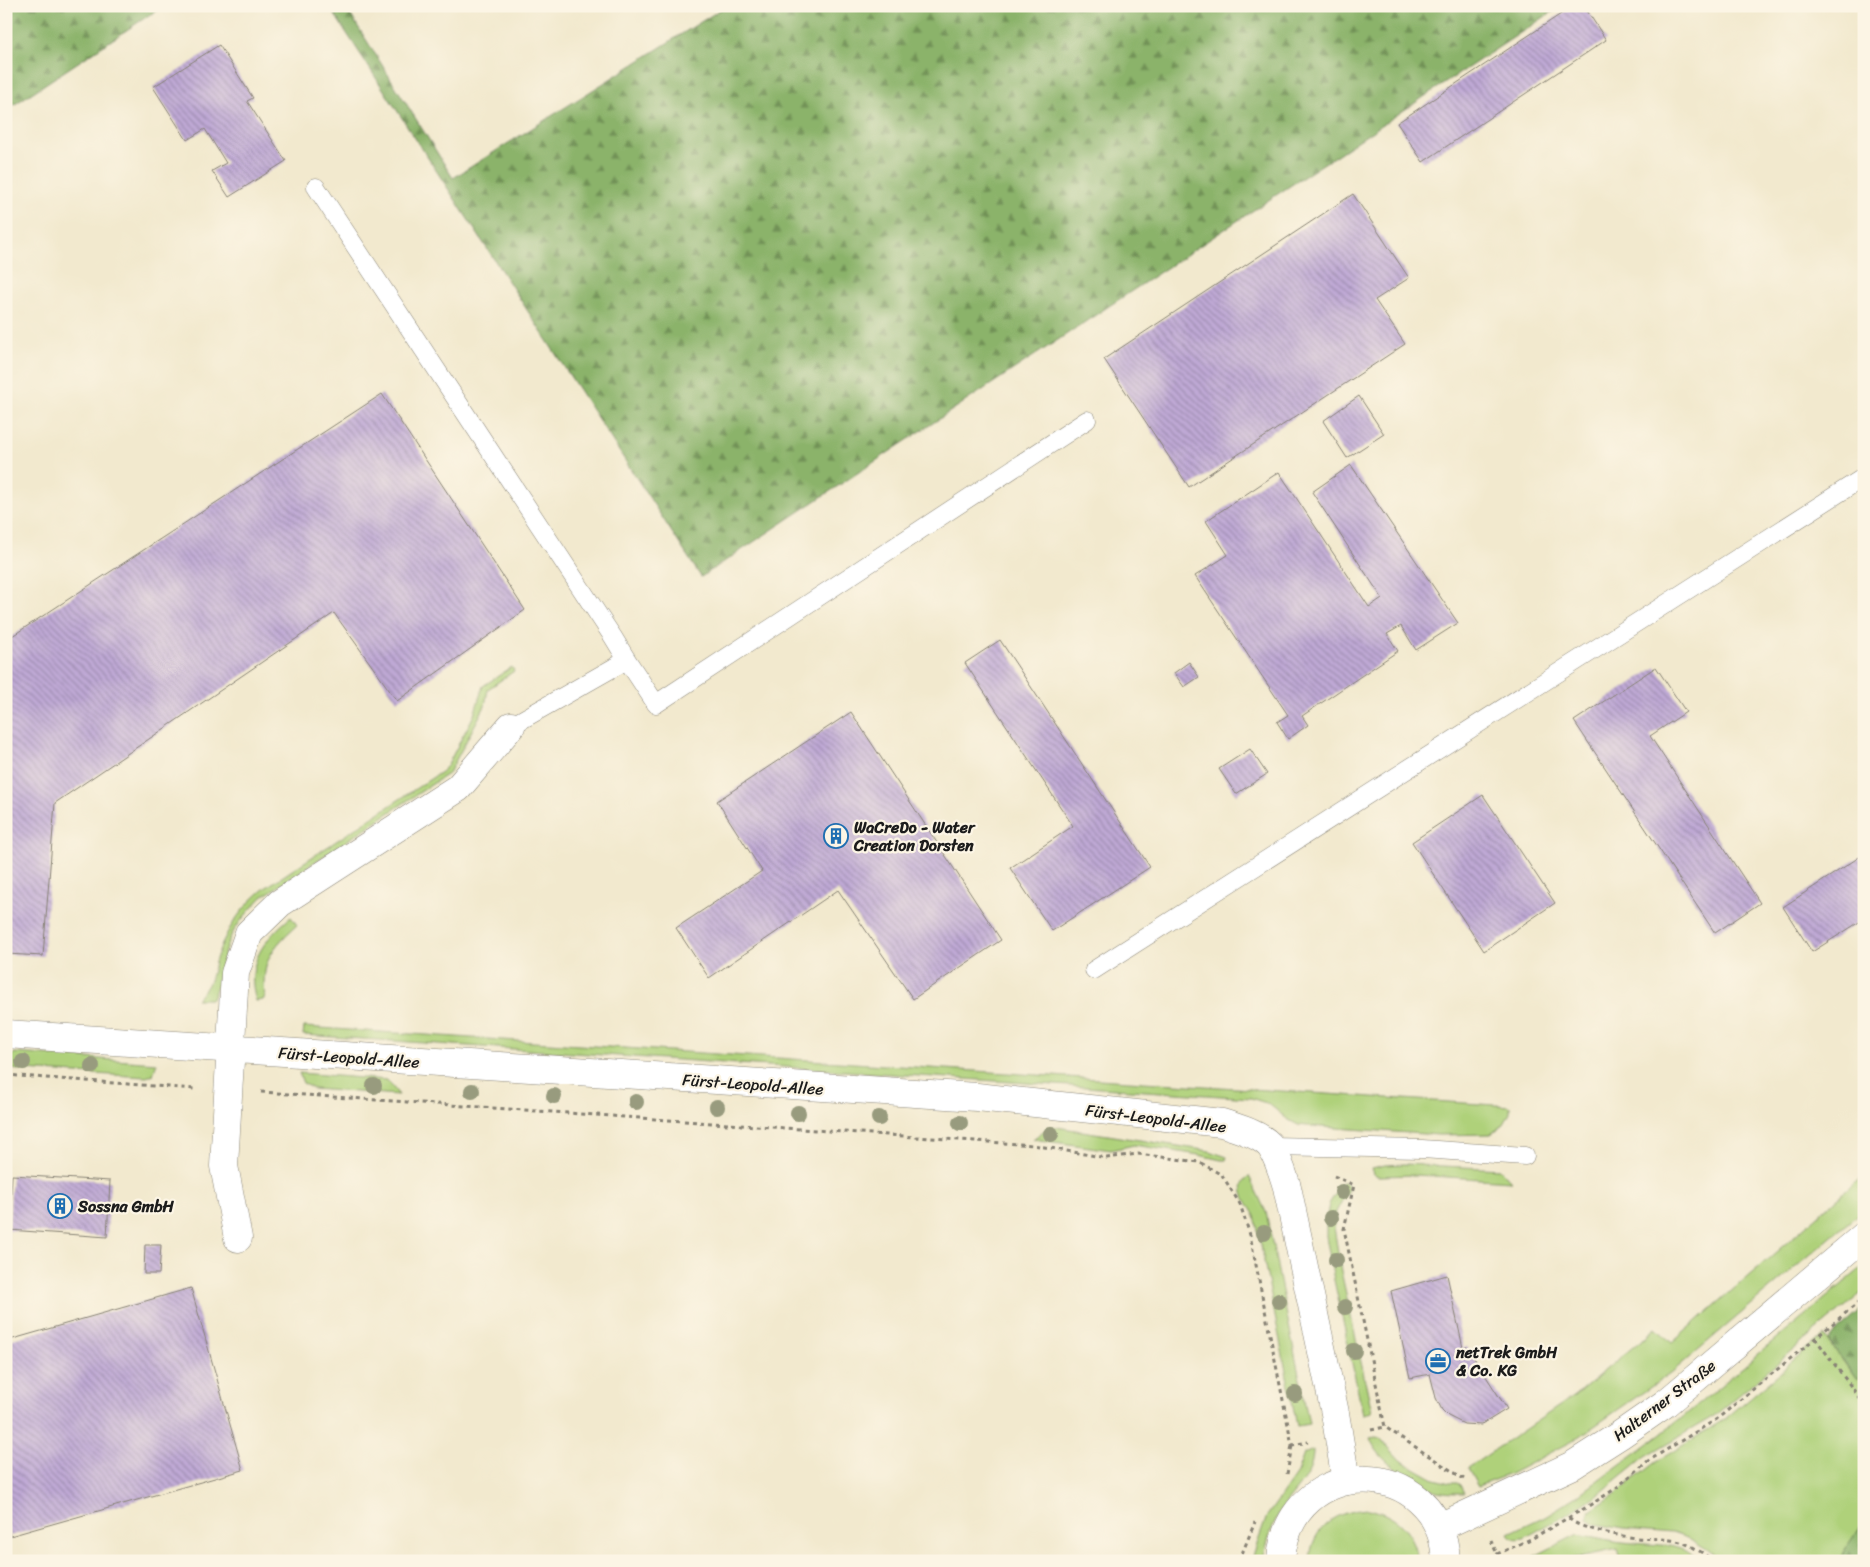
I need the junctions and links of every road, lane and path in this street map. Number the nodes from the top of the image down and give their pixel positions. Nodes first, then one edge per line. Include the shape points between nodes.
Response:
1 (316, 187) dead end
2 (1087, 420) dead end
3 (1864, 476) edge
4 (627, 660) junction
5 (511, 726) joint
6 (1094, 970) dead end
7 (6, 1034) edge
8 (230, 1049) junction
9 (6, 1075) edge
10 (227, 1090) junction
11 (1270, 1146) junction
12 (1525, 1156) dead end
13 (1329, 1174) dead end
14 (1864, 1236) edge
15 (238, 1238) dead end
16 (1864, 1298) edge
17 (1815, 1338) junction
18 (1864, 1404) edge
19 (1385, 1427) junction
20 (1338, 1436) junction
21 (1463, 1477) dead end
22 (1346, 1481) junction
23 (1569, 1518) junction
24 (1440, 1527) junction
25 (1281, 1561) edge
26 (1446, 1561) edge
27 (1493, 1561) edge
28 (1713, 1561) edge

1 - 4 lane
2 - 4 lane via 656,704
3 - 6 lane
4 - 5 lane
5 - 8 street via 458,788 280,903 249,933 235,973
7 - 8 street, Fürst-Leopold-Allee
8 - 10 street
8 - 11 street, Fürst-Leopold-Allee via 977,1098 1222,1124 1248,1131
9 - 10 path
10 - 15 street via 224,1166
10 - 20 path via 1033,1145 1107,1158 1138,1154 1199,1162 1222,1175 1240,1204 1250,1235 1292,1445
11 - 12 lane via 1422,1149
11 - 20 street via 1282,1173 1295,1221
13 - 19 path via 1354,1185 1344,1229
14 - 24 street, Halterner Straße via 1666,1402 1620,1435 1572,1464
16 - 17 path
17 - 18 path
17 - 23 path via 1717,1419 1648,1461 1615,1489
19 - 20 path
19 - 21 path
20 - 22 street
22 - 24 street via 1373,1479 1400,1487 1423,1504
22 - 25 street via 1330,1486 1303,1505 1286,1533
23 - 27 path via 1497,1554
23 - 28 path via 1590,1528 1634,1538 1672,1540 1690,1545
24 - 26 street

